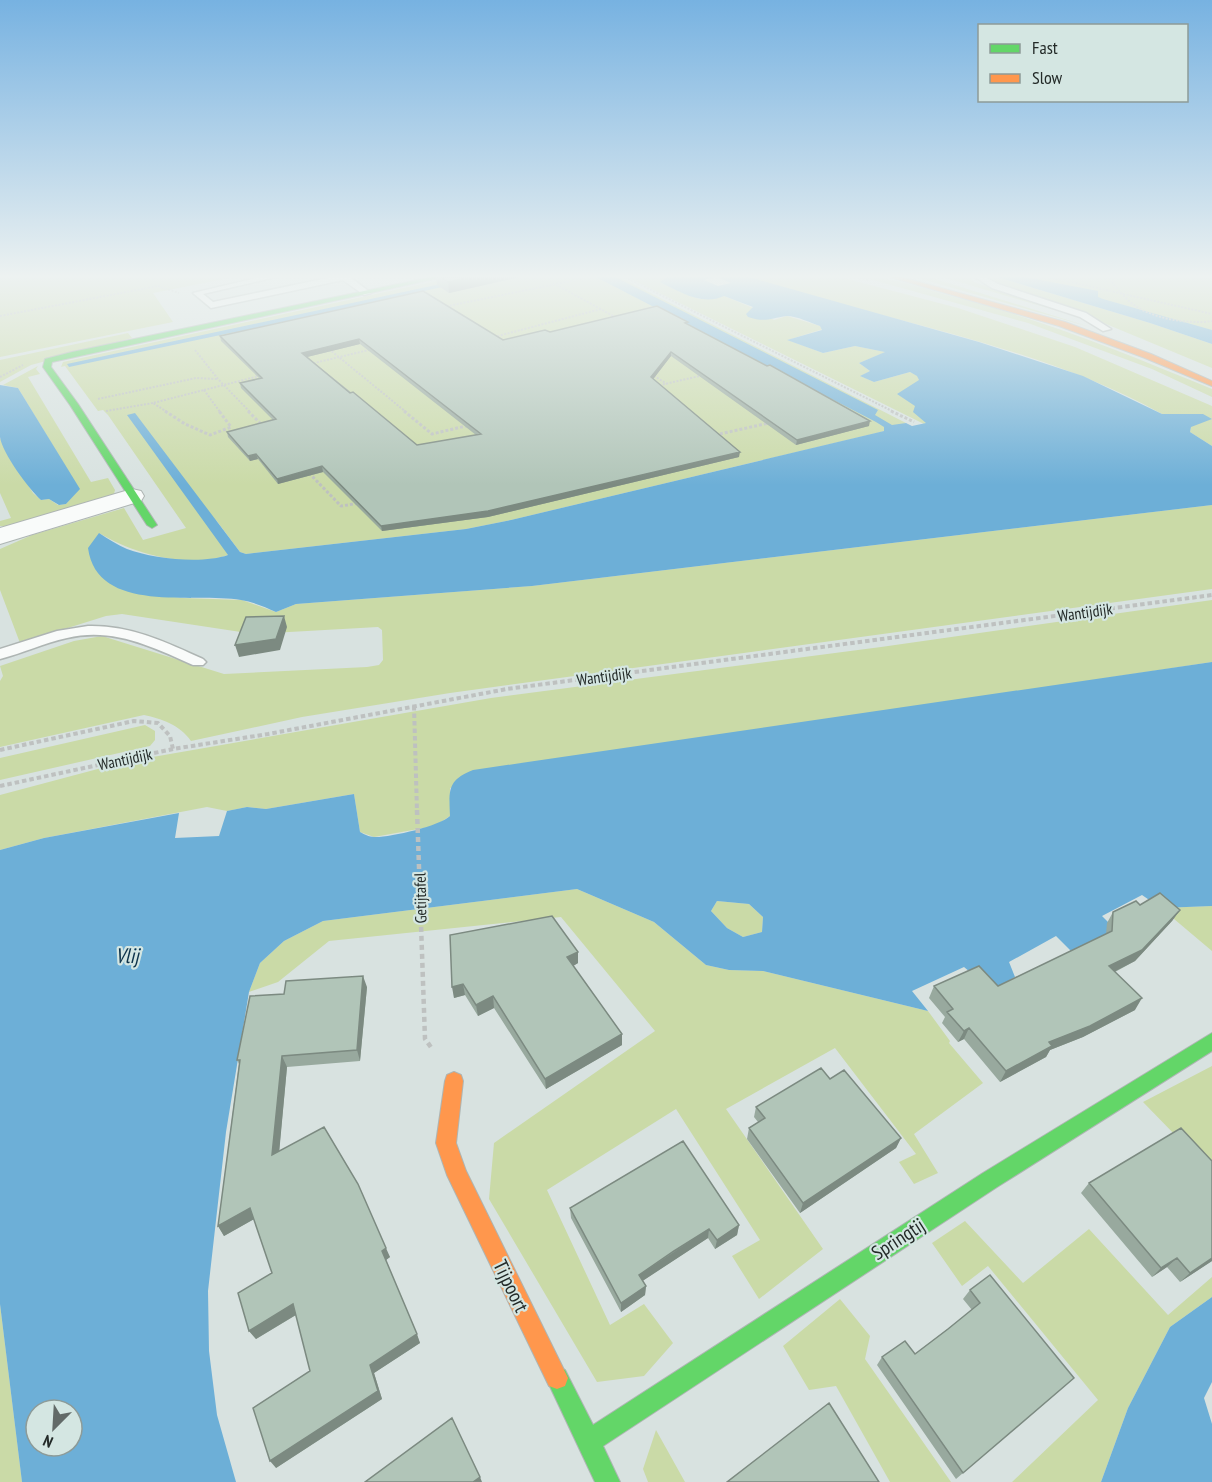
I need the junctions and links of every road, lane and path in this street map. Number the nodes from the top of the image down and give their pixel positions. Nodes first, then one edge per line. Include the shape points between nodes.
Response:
1 (110, 346) edge
2 (191, 346) edge
3 (325, 346) edge
4 (763, 346) edge
5 (1121, 346) edge
6 (381, 348) edge
7 (338, 357) junction
8 (304, 365) edge
9 (647, 372) edge
10 (269, 373) edge
11 (706, 375) edge
12 (218, 379) junction
13 (223, 384) junction
14 (668, 384) junction
15 (1212, 384) edge
16 (656, 386) edge
17 (204, 390) junction
18 (74, 404) junction
19 (153, 404) junction
20 (82, 417) junction
21 (773, 422) edge
22 (914, 422) dead end
23 (476, 424) edge
24 (270, 433) edge
25 (715, 435) edge
26 (302, 465) edge
27 (132, 496) junction
28 (365, 502) edge
29 (152, 525) dead end
30 (0, 536) edge
31 (1212, 595) edge
32 (0, 654) edge
33 (198, 662) dead end
34 (414, 706) junction
35 (173, 749) junction
36 (0, 750) edge
37 (0, 786) edge
38 (1212, 1041) edge
39 (453, 1081) joint
40 (588, 1442) junction
41 (608, 1482) edge

1 - 18 street via 48,361 47,367
2 - 12 path
3 - 7 path
4 - 22 path
5 - 15 street
6 - 7 path
7 - 8 path
7 - 23 path via 432,434
9 - 14 path
10 - 13 path
11 - 14 path
12 - 13 path
12 - 18 path via 196,378
13 - 17 path
13 - 24 path
14 - 16 path
17 - 19 path
17 - 19 path via 231,427 210,435
18 - 20 street
19 - 20 path
20 - 27 street
21 - 25 path
26 - 28 path via 341,506
27 - 29 street
27 - 30 street
31 - 34 path, Wantijdijk via 507,689
32 - 33 lane via 99,629 137,636
34 - 35 path, Wantijdijk
34 - 39 path, Getijtafel via 425,1039
35 - 36 path via 170,736 158,723 134,721
35 - 37 path, Wantijdijk
38 - 40 street, Springtij via 990,1180
39 - 40 street, Tijpoort via 446,1143 457,1176
40 - 41 street, Tijpoort

